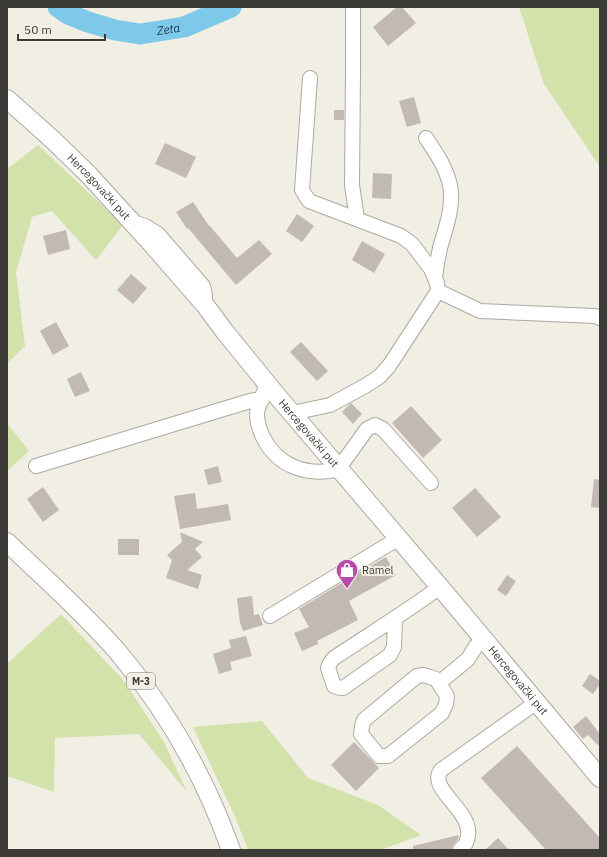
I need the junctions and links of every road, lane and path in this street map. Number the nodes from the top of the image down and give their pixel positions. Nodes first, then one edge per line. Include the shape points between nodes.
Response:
1 (352, 7) edge
2 (310, 78) dead end
3 (7, 99) edge
4 (426, 138) dead end
5 (357, 219) junction
6 (436, 284) junction
7 (598, 317) edge
8 (265, 392) junction
9 (292, 413) junction
10 (36, 466) dead end
11 (339, 468) junction
12 (431, 483) dead end
13 (399, 538) junction
14 (7, 542) edge
15 (440, 586) junction
16 (270, 616) dead end
17 (395, 618) junction
18 (485, 640) junction
19 (439, 683) junction
20 (537, 702) junction
21 (600, 778) edge
22 (231, 850) edge
23 (460, 850) edge

1 - 5 street via 352,184
2 - 5 street via 302,190 310,201
3 - 8 main road, Hercegovački put via 74,160 133,222 205,305
4 - 6 street via 443,164 450,184 450,213 440,249
5 - 6 street via 401,236 412,244 431,269
6 - 7 street via 480,311
6 - 9 street via 389,366 379,377 330,404
8 - 9 main road, Hercegovački put
8 - 10 street via 256,400
8 - 11 street via 258,413 259,428 276,455 289,465 307,471 323,472
9 - 11 main road, Hercegovački put
11 - 12 street via 367,429 375,425 383,429
11 - 13 main road, Hercegovački put
13 - 15 main road, Hercegovački put
13 - 16 street
14 - 22 main road, M-3 via 95,627 146,687 178,736 195,768
15 - 17 street
15 - 18 main road, Hercegovački put
17 - 17 street via 334,658 328,668 334,686 343,688 390,655 394,647
18 - 19 street via 476,646 468,659
18 - 20 main road, Hercegovački put
19 - 19 street via 447,696 442,713 388,756 379,756 361,734 364,720 417,676 430,677
20 - 21 main road, Hercegovački put
20 - 23 street via 438,774 438,784 467,824 468,840

